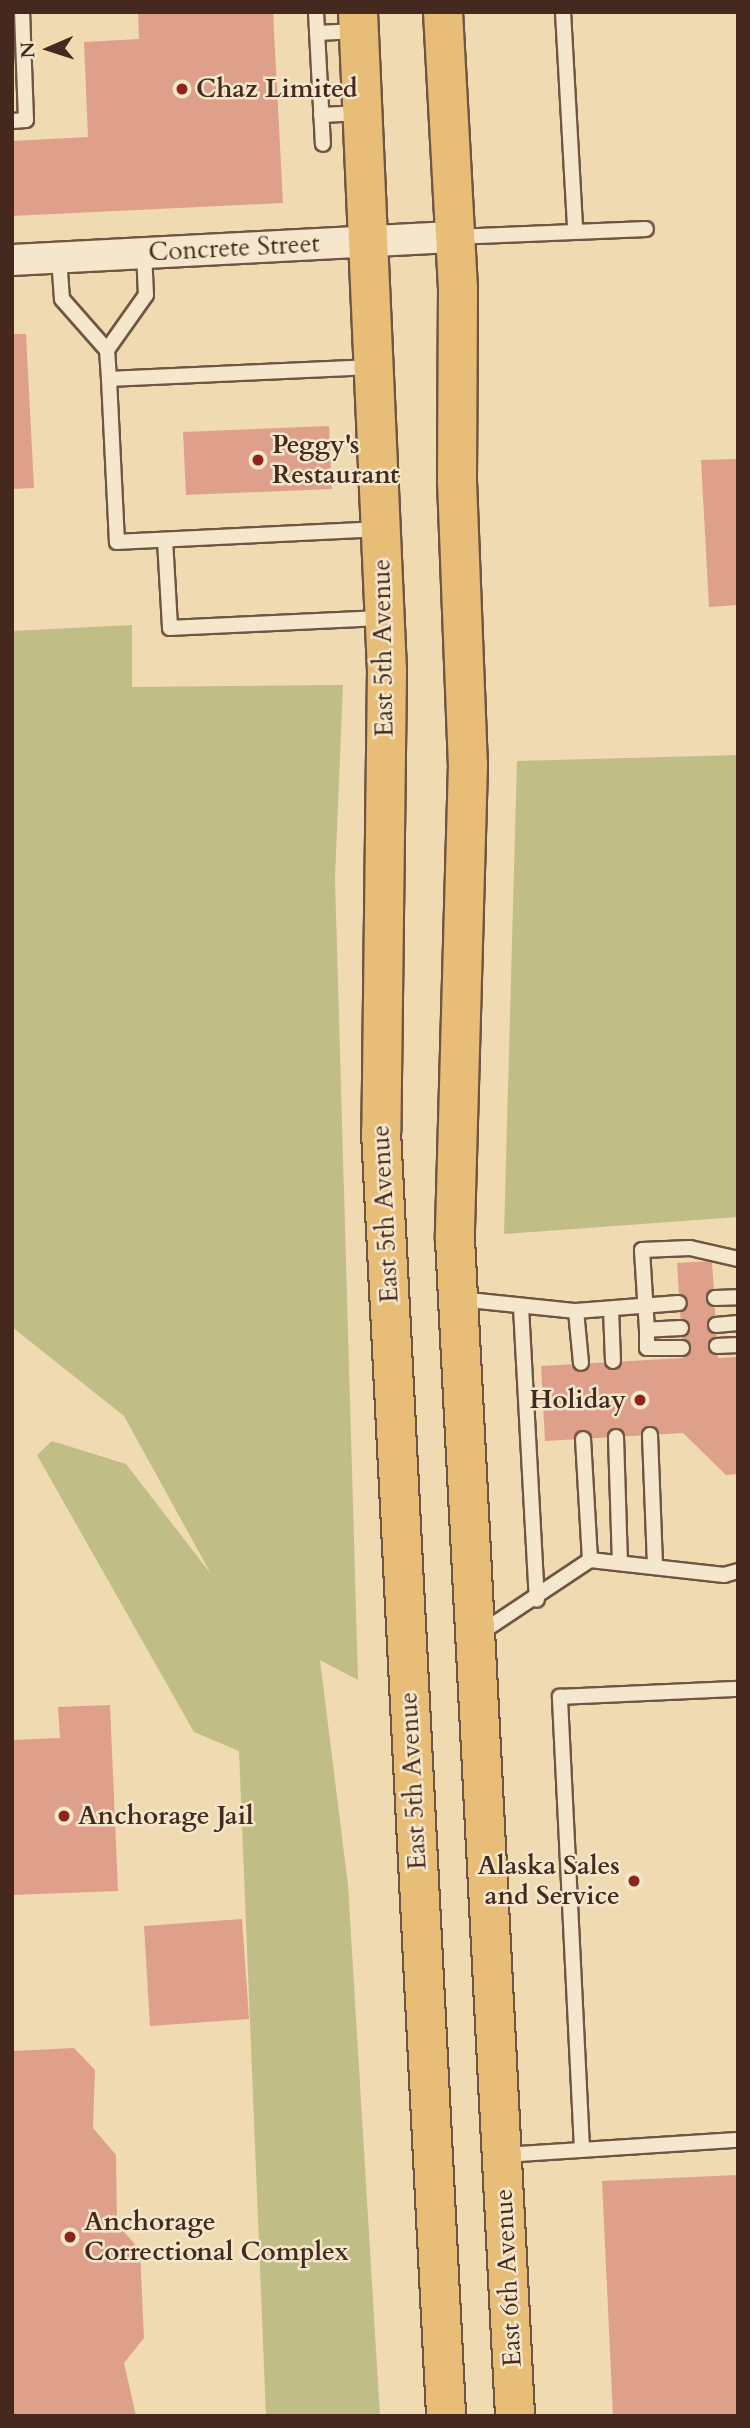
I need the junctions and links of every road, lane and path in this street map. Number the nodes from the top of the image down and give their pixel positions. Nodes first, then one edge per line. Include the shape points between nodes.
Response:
1 (22, 12) edge
2 (316, 12) edge
3 (443, 12) edge
4 (563, 12) edge
5 (358, 22) edge
6 (317, 33) junction
7 (363, 113) junction
8 (321, 115) junction
9 (12, 121) edge
10 (323, 144) dead end
11 (646, 229) dead end
12 (575, 230) junction
13 (455, 237) junction
14 (369, 241) junction
15 (144, 253) junction
16 (59, 258) junction
17 (12, 260) edge
18 (107, 349) junction
19 (373, 367) junction
20 (109, 379) junction
21 (381, 529) junction
22 (165, 540) junction
23 (385, 618) junction
24 (738, 1259) edge
25 (738, 1297) edge
26 (715, 1298) dead end
27 (457, 1299) junction
28 (679, 1303) dead end
29 (521, 1307) junction
30 (645, 1307) junction
31 (611, 1309) junction
32 (576, 1311) junction
33 (738, 1323) edge
34 (716, 1325) dead end
35 (681, 1328) dead end
36 (647, 1329) junction
37 (738, 1345) edge
38 (718, 1346) dead end
39 (682, 1348) dead end
40 (613, 1362) dead end
41 (581, 1363) dead end
42 (650, 1435) dead end
43 (616, 1437) dead end
44 (583, 1439) dead end
45 (590, 1560) junction
46 (620, 1563) junction
47 (655, 1567) junction
48 (738, 1571) edge
49 (537, 1600) junction
50 (475, 1637) junction
51 (738, 1689) edge
52 (738, 2140) edge
53 (501, 2148) junction
54 (582, 2150) junction
55 (446, 2416) edge
56 (515, 2416) edge

1 - 9 lane via 26,120
2 - 6 lane
3 - 13 highway
4 - 12 lane
5 - 6 lane
5 - 7 highway, East 5th Avenue
6 - 8 lane
7 - 8 lane
7 - 14 highway, East 5th Avenue
8 - 10 lane
11 - 12 lane
12 - 13 lane
13 - 14 street, Concrete Street
13 - 27 highway via 468,764 455,1148
14 - 15 street, Concrete Street
14 - 19 highway, East 5th Avenue
15 - 16 street, Concrete Street
15 - 18 lane via 146,295
16 - 17 street, Concrete Street
16 - 18 lane via 62,299
18 - 20 lane
19 - 20 lane
19 - 21 highway, East 5th Avenue
20 - 22 lane via 117,542
21 - 22 lane
21 - 23 highway, East 5th Avenue
22 - 23 lane via 170,628
23 - 55 highway, East 5th Avenue via 381,1131
24 - 30 lane via 690,1248 642,1250
25 - 26 lane
27 - 29 lane
27 - 50 highway
28 - 30 lane
29 - 32 lane
29 - 49 lane
30 - 31 lane
30 - 36 lane
31 - 32 lane
31 - 40 lane
32 - 41 lane
33 - 34 lane
35 - 36 lane
36 - 39 lane via 647,1354
37 - 38 lane
42 - 47 lane
43 - 46 lane
44 - 45 lane
45 - 46 lane
45 - 49 lane
46 - 47 lane
47 - 48 lane
49 - 50 lane
50 - 53 highway
51 - 54 lane via 561,1697
52 - 54 lane
53 - 54 lane
53 - 56 highway, East 6th Avenue

